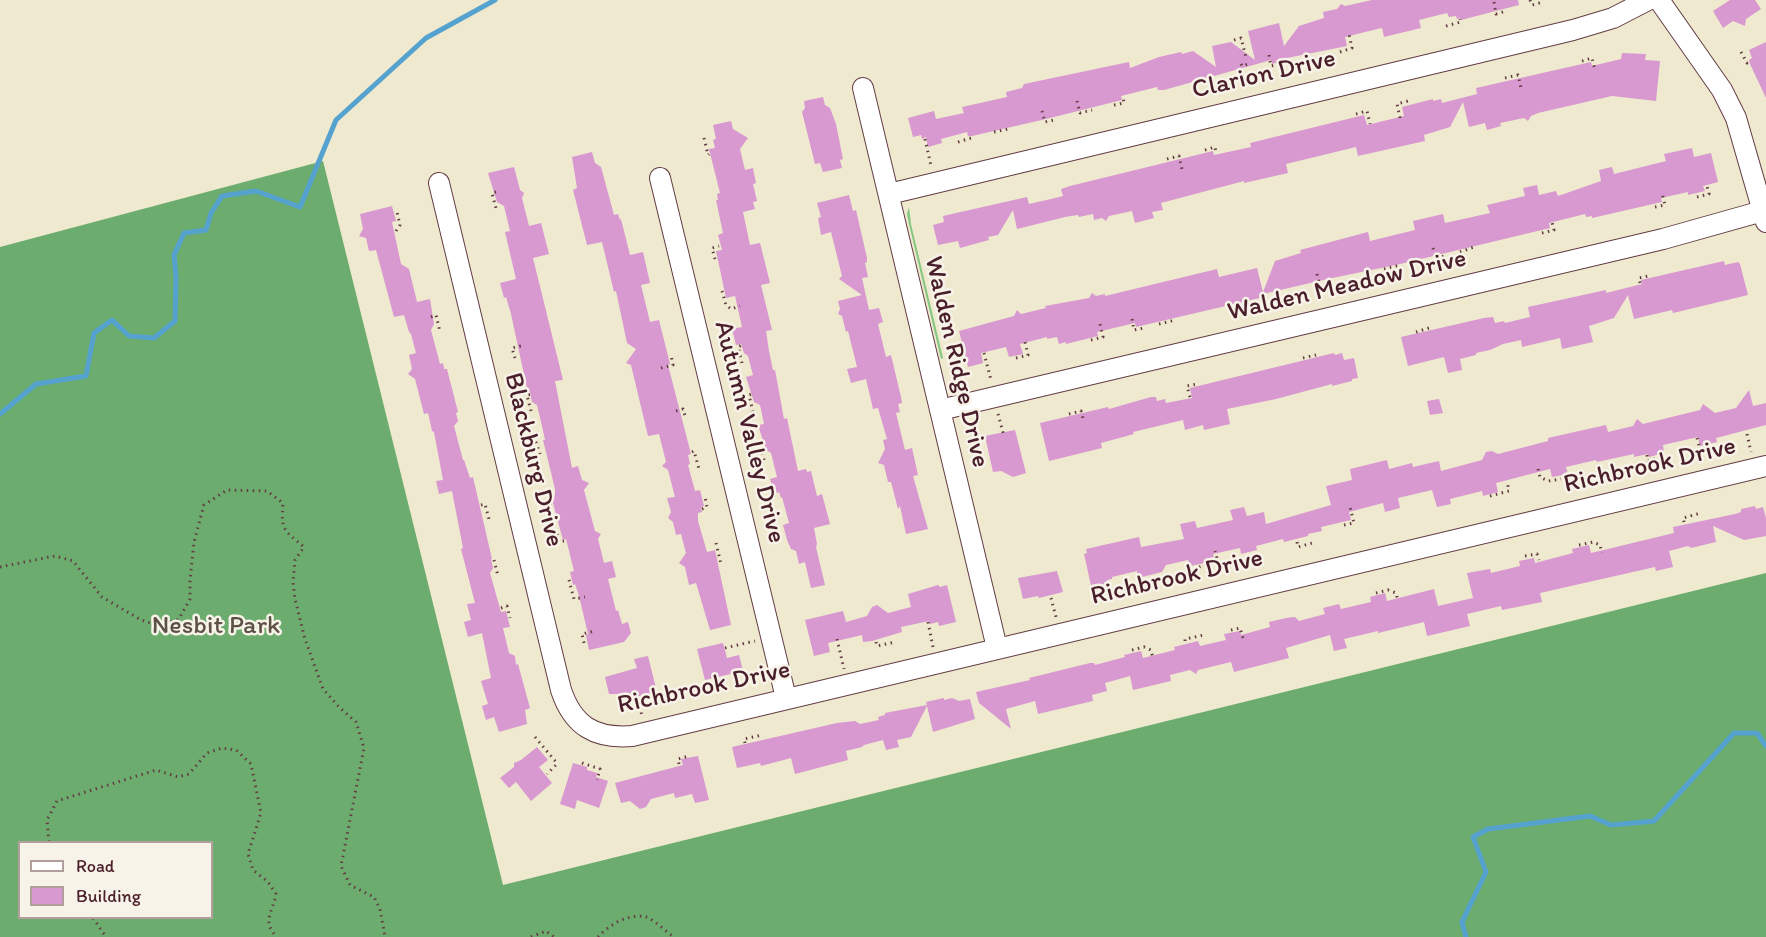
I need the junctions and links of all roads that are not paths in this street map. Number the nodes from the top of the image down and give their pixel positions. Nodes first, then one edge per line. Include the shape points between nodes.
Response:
1 (1648, 0) edge
2 (1659, 0) edge
3 (863, 88) dead end
4 (660, 178) dead end
5 (439, 183) dead end
6 (889, 194) junction
7 (1765, 214) edge
8 (940, 410) junction
9 (1759, 460) edge
10 (997, 648) junction
11 (786, 698) junction
12 (599, 734) joint

1 - 6 street, Clarion Drive via 1584,27
2 - 7 street via 1722,90 1736,118
3 - 6 street, Walden Ridge Drive
4 - 11 street, Autumn Valley Drive
5 - 12 street, Blackburg Drive via 561,690 571,715
6 - 8 street, Walden Ridge Drive
7 - 8 street, Walden Meadow Drive
8 - 10 street, Walden Ridge Drive
9 - 10 street, Richbrook Drive
10 - 11 street, Richbrook Drive
11 - 12 street, Richbrook Drive via 632,736

